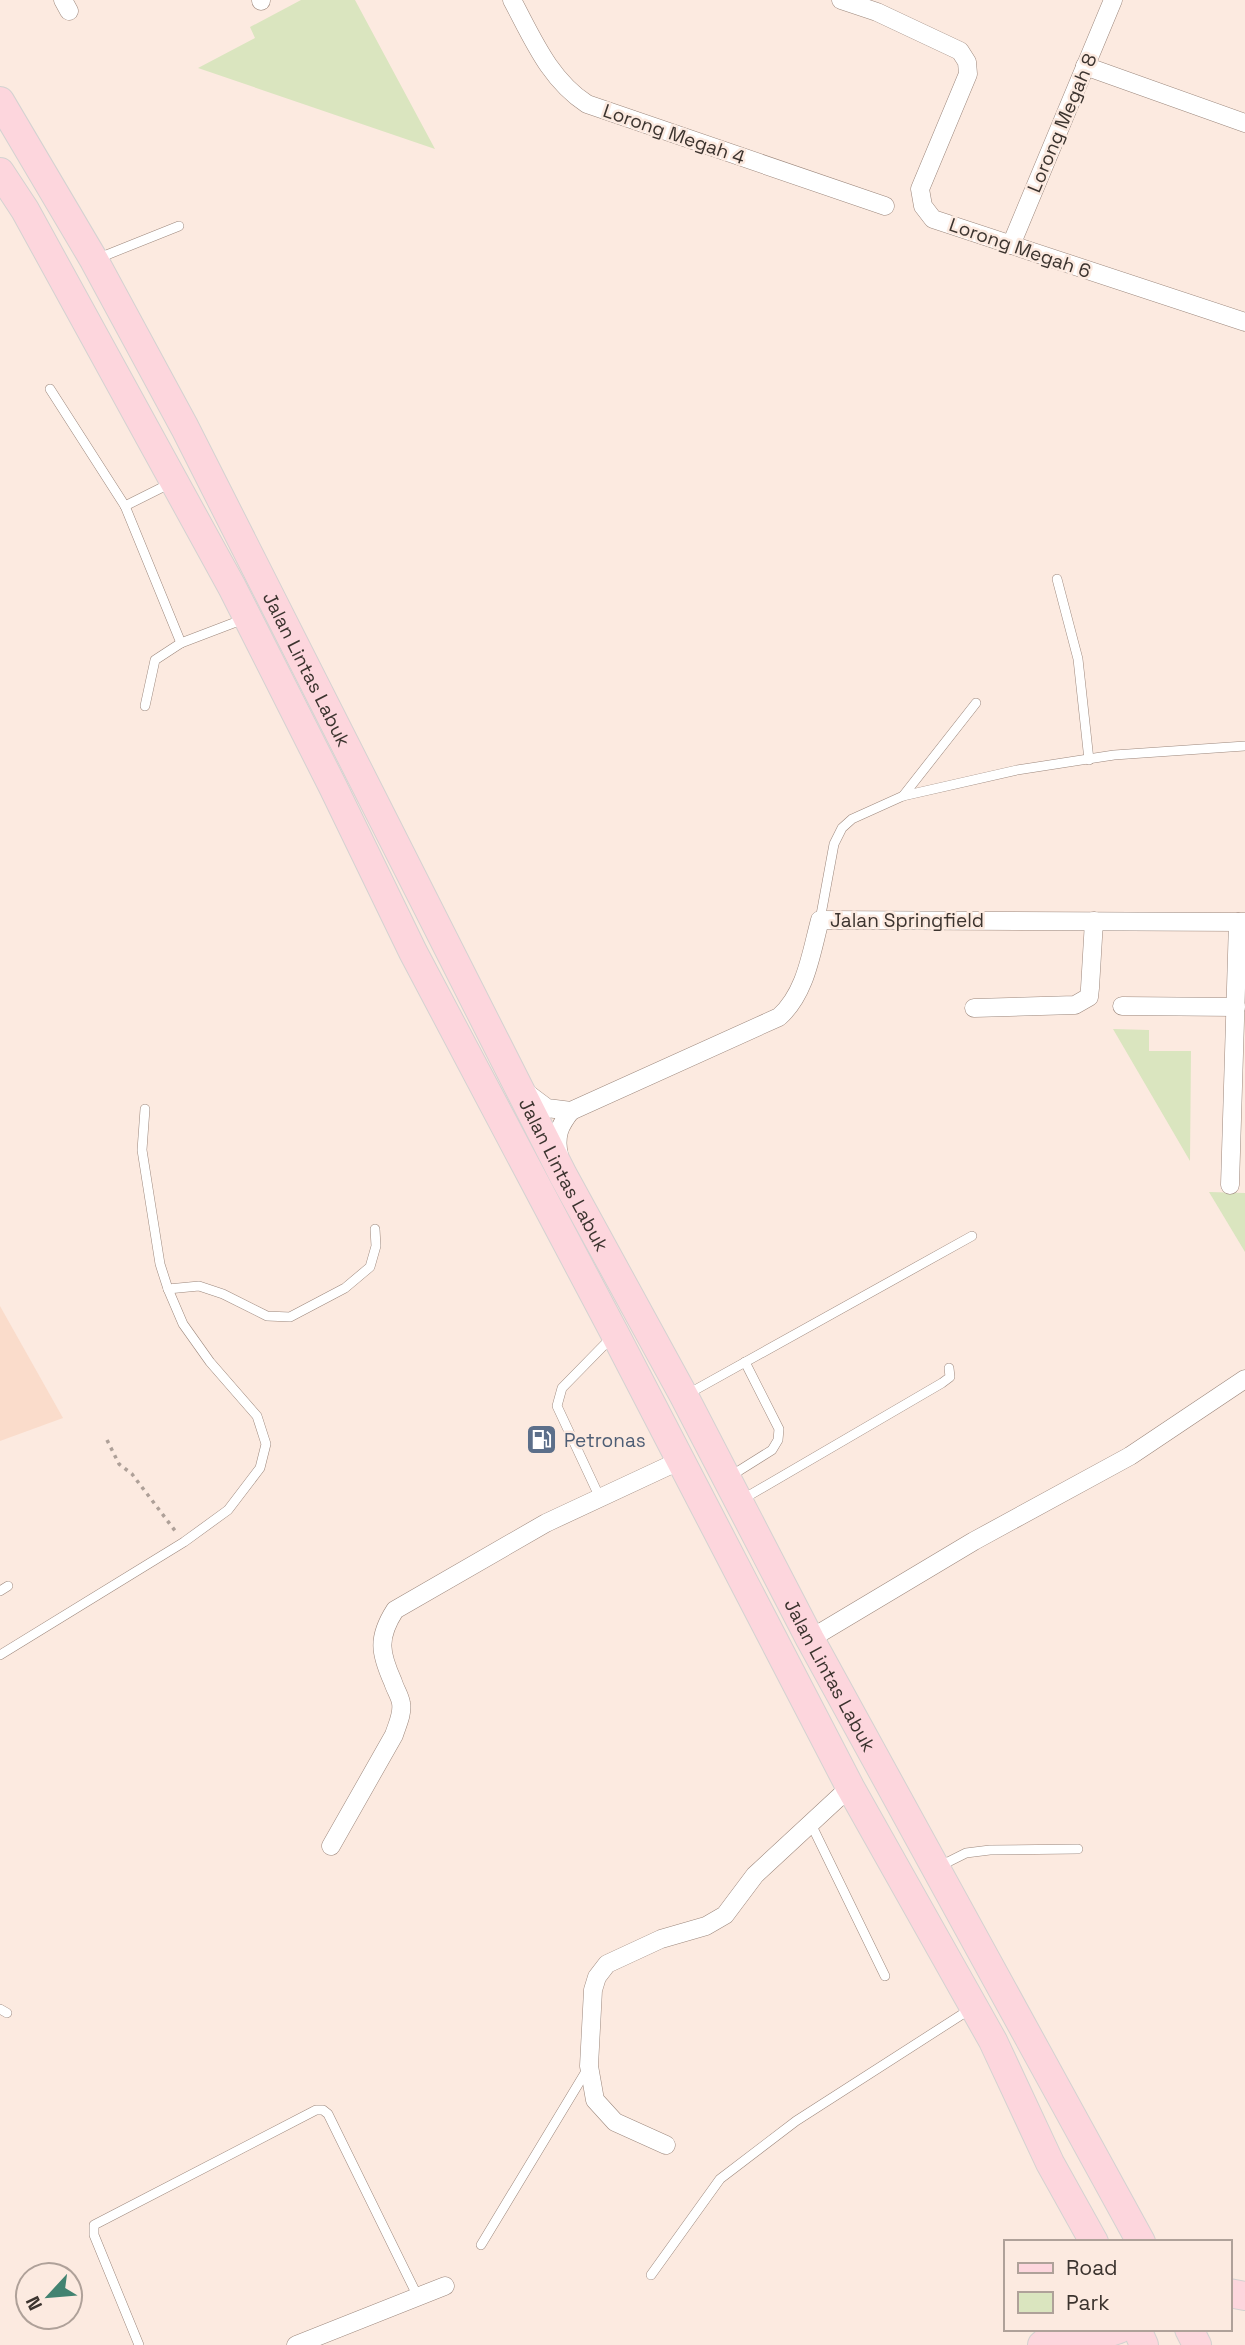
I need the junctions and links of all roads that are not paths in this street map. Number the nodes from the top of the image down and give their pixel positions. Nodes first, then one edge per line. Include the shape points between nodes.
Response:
1 (512, 0) edge
2 (841, 0) edge
3 (1112, 0) edge
4 (880, 6) edge
5 (1085, 66) junction
6 (0, 101) edge
7 (1245, 123) edge
8 (0, 172) edge
9 (885, 206) dead end
10 (178, 226) dead end
11 (1011, 245) junction
12 (94, 260) junction
13 (1245, 322) edge
14 (50, 389) dead end
15 (185, 428) junction
16 (174, 481) junction
17 (125, 506) junction
18 (1056, 579) dead end
19 (247, 618) junction
20 (181, 643) junction
21 (976, 703) dead end
22 (145, 706) dead end
23 (1245, 746) edge
24 (1089, 760) junction
25 (333, 787) junction
26 (902, 796) junction
27 (820, 920) junction
28 (1094, 921) junction
29 (1242, 922) edge
30 (1122, 1006) dead end
31 (1236, 1007) junction
32 (974, 1008) dead end
33 (514, 1081) junction
34 (145, 1109) dead end
35 (571, 1111) junction
36 (563, 1175) junction
37 (1230, 1185) dead end
38 (375, 1229) dead end
39 (972, 1236) dead end
40 (168, 1289) junction
41 (615, 1334) junction
42 (745, 1362) junction
43 (949, 1368) dead end
44 (1245, 1380) edge
45 (684, 1396) junction
46 (679, 1461) junction
47 (732, 1490) junction
48 (600, 1498) junction
49 (810, 1639) junction
50 (0, 1655) edge
51 (850, 1787) junction
52 (811, 1824) junction
53 (331, 1846) dead end
54 (1078, 1849) dead end
55 (936, 1868) junction
56 (885, 1976) dead end
57 (974, 2008) junction
58 (589, 2066) junction
59 (666, 2145) dead end
60 (1050, 2163) junction
61 (1139, 2237) edge
62 (1069, 2240) edge
63 (1093, 2240) edge
64 (481, 2245) dead end
65 (651, 2275) dead end
66 (445, 2286) dead end
67 (418, 2297) junction
68 (1059, 2331) edge
69 (1113, 2331) edge
70 (327, 2339) edge
71 (139, 2345) edge
72 (296, 2345) edge
73 (1042, 2345) edge
74 (1071, 2345) edge

1 - 9 street, Lorong Megah 4 via 556,78 587,104
2 - 4 street, Lorong Megah 6
3 - 5 street, Lorong Megah 8
4 - 11 street, Lorong Megah 6 via 960,51 967,62 968,74 920,189 923,206 933,219
5 - 7 street
5 - 11 street, Lorong Megah 8
6 - 12 main road, Jalan Lintas Labuk
8 - 16 main road, Jalan Lintas Labuk
10 - 12 lane
11 - 13 street, Lorong Megah 6
12 - 15 main road, Jalan Lintas Labuk
14 - 17 lane
15 - 25 main road via 229,540 341,766 342,776
15 - 33 main road, Jalan Lintas Labuk
16 - 17 lane
16 - 19 main road, Jalan Lintas Labuk
17 - 20 lane
18 - 24 lane via 1078,659
19 - 20 lane
19 - 25 main road, Jalan Lintas Labuk
20 - 22 lane via 156,660
21 - 26 lane
23 - 24 lane
24 - 26 lane via 1017,770
25 - 41 main road, Jalan Lintas Labuk via 413,952
26 - 27 lane via 842,828 834,844
27 - 28 street, Jalan Springfield
27 - 35 street, Jalan Springfield via 796,997 779,1017
28 - 29 street, Jalan Springfield
28 - 32 street via 1089,998 1075,1005
29 - 31 street
30 - 31 street
31 - 37 street
33 - 35 street via 547,1108
33 - 36 main road, Jalan Lintas Labuk
34 - 40 lane via 142,1150
35 - 36 street via 561,1123 556,1143
36 - 45 main road, Jalan Lintas Labuk
38 - 40 lane via 370,1267 345,1288 290,1317 267,1316 199,1286
39 - 42 lane
40 - 50 lane via 210,1362 257,1416 266,1444 260,1468 228,1510 184,1542
41 - 46 main road, Jalan Lintas Labuk
41 - 48 lane via 562,1388 557,1406
42 - 45 lane
42 - 47 lane via 779,1429 778,1440
43 - 47 lane via 950,1377 942,1383
44 - 49 street via 1130,1457 974,1541
45 - 47 main road, Jalan Lintas Labuk
46 - 48 street
46 - 51 main road, Jalan Lintas Labuk
47 - 49 main road, Jalan Lintas Labuk
48 - 53 street via 546,1523 395,1610 381,1643 401,1703 401,1717
49 - 55 main road, Jalan Lintas Labuk
51 - 52 street
51 - 57 main road, Jalan Lintas Labuk
52 - 56 lane
52 - 58 street via 755,1875 725,1916 607,1964 593,1990
54 - 55 lane via 966,1853
55 - 61 main road, Jalan Lintas Labuk
57 - 60 main road, Jalan Lintas Labuk
57 - 65 lane via 796,2121 720,2179
58 - 59 street via 595,2100 615,2122
58 - 64 lane
60 - 62 main road
60 - 63 main road, Jalan Lintas Labuk
66 - 67 street
67 - 70 street
67 - 71 lane via 328,2114 316,2110 94,2225 94,2235
68 - 73 main road
69 - 74 main road
70 - 72 street

